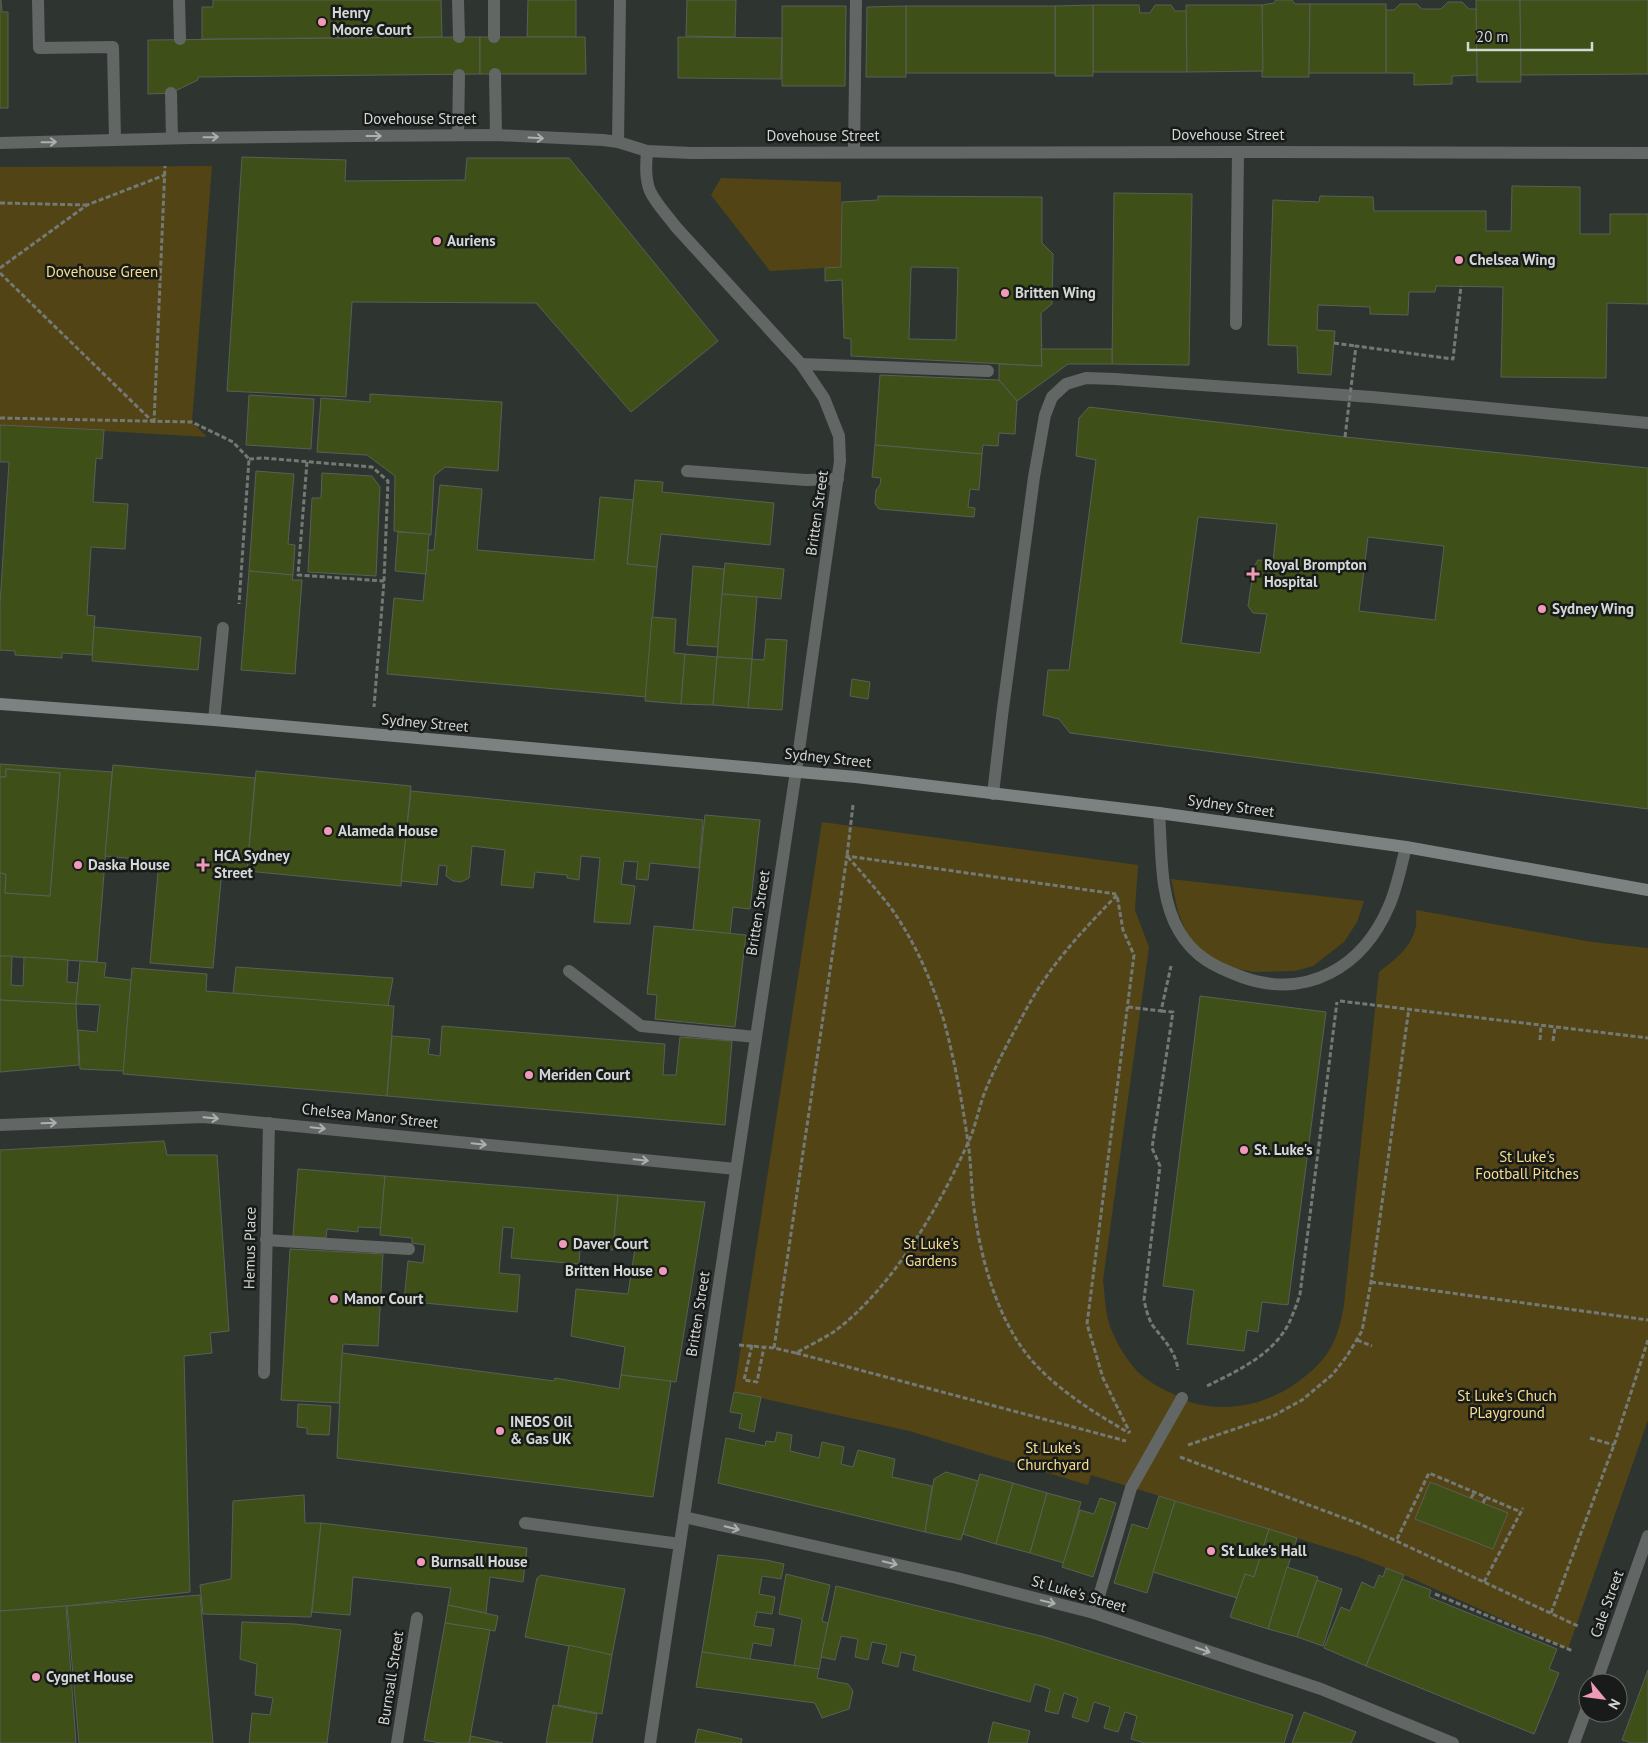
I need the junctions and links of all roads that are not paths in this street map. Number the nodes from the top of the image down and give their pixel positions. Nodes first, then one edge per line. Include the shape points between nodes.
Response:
1 (38, 0) edge
2 (179, 0) edge
3 (458, 0) edge
4 (494, 0) edge
5 (620, 0) edge
6 (856, 0) edge
7 (458, 37) dead end
8 (494, 37) dead end
9 (180, 39) dead end
10 (495, 74) dead end
11 (458, 75) dead end
12 (171, 93) dead end
13 (458, 135) junction
14 (496, 135) junction
15 (169, 138) junction
16 (115, 140) junction
17 (618, 142) junction
18 (0, 143) edge
19 (647, 151) junction
20 (854, 152) junction
21 (1238, 152) junction
22 (1648, 153) edge
23 (1236, 324) dead end
24 (800, 364) junction
25 (988, 371) dead end
26 (1648, 423) edge
27 (687, 471) dead end
28 (838, 479) junction
29 (222, 628) dead end
30 (0, 704) edge
31 (214, 720) junction
32 (796, 771) junction
33 (993, 794) junction
34 (1159, 813) junction
35 (1406, 848) junction
36 (1648, 890) edge
37 (569, 971) dead end
38 (756, 1037) junction
39 (269, 1123) junction
40 (0, 1126) edge
41 (736, 1169) junction
42 (266, 1240) junction
43 (409, 1249) dead end
44 (264, 1374) dead end
45 (1182, 1398) road end
46 (684, 1517) junction
47 (525, 1523) dead end
48 (1648, 1536) edge
49 (680, 1544) junction
50 (1094, 1613) junction
51 (417, 1618) dead end
52 (1600, 1673) edge
53 (1581, 1723) edge
54 (397, 1743) edge
55 (650, 1743) edge
56 (1453, 1743) edge
57 (1574, 1743) edge

1 - 16 street via 39,48 113,47
2 - 9 street
3 - 7 street
4 - 8 street
5 - 17 street
6 - 20 street
10 - 14 street
11 - 13 street
12 - 15 street
13 - 14 street, Dovehouse Street
15 -> 13 street, Dovehouse Street
14 -> 17 street, Dovehouse Street
15 - 16 street, Dovehouse Street
18 -> 16 street, Dovehouse Street
17 - 19 street, Dovehouse Street
19 - 20 street, Dovehouse Street
19 - 24 street, Britten Street via 650,191 662,208
20 - 21 street, Dovehouse Street
21 - 22 street, Dovehouse Street
21 - 23 street
24 - 25 street
24 - 28 street, Britten Street via 824,398 839,436
26 - 33 street via 1372,397 1115,378 1086,378 1066,384 1052,397 1045,415
27 - 28 street via 806,480
28 - 32 street, Britten Street
29 - 31 street
30 - 31 main road, Sydney Street
31 - 32 main road, Sydney Street
32 - 33 main road, Sydney Street
32 - 38 street, Britten Street
33 - 34 main road, Sydney Street
34 - 35 main road, Sydney Street
34 - 35 street via 1165,886 1179,931 1192,950 1210,963 1252,980 1276,984 1309,982 1323,977 1341,968 1357,954 1390,906
35 - 36 main road, Sydney Street
37 - 38 street via 641,1026
38 - 41 street, Britten Street
40 -> 39 street, Chelsea Manor Street via 202,1117
39 -> 41 street, Chelsea Manor Street
39 - 42 street, Hemus Place
41 - 46 street, Britten Street
42 - 43 street
42 - 44 street, Hemus Place
45 - 50 street via 1159,1450 1131,1488
46 - 49 street, Britten Street
46 -> 50 street, St Luke's Street via 957,1578
47 - 49 street
48 - 52 street, Cale Street
49 - 55 street, Britten Street
50 -> 56 street, St Luke's Street via 1321,1689
51 - 54 street, Burnsall Street
53 - 57 street

